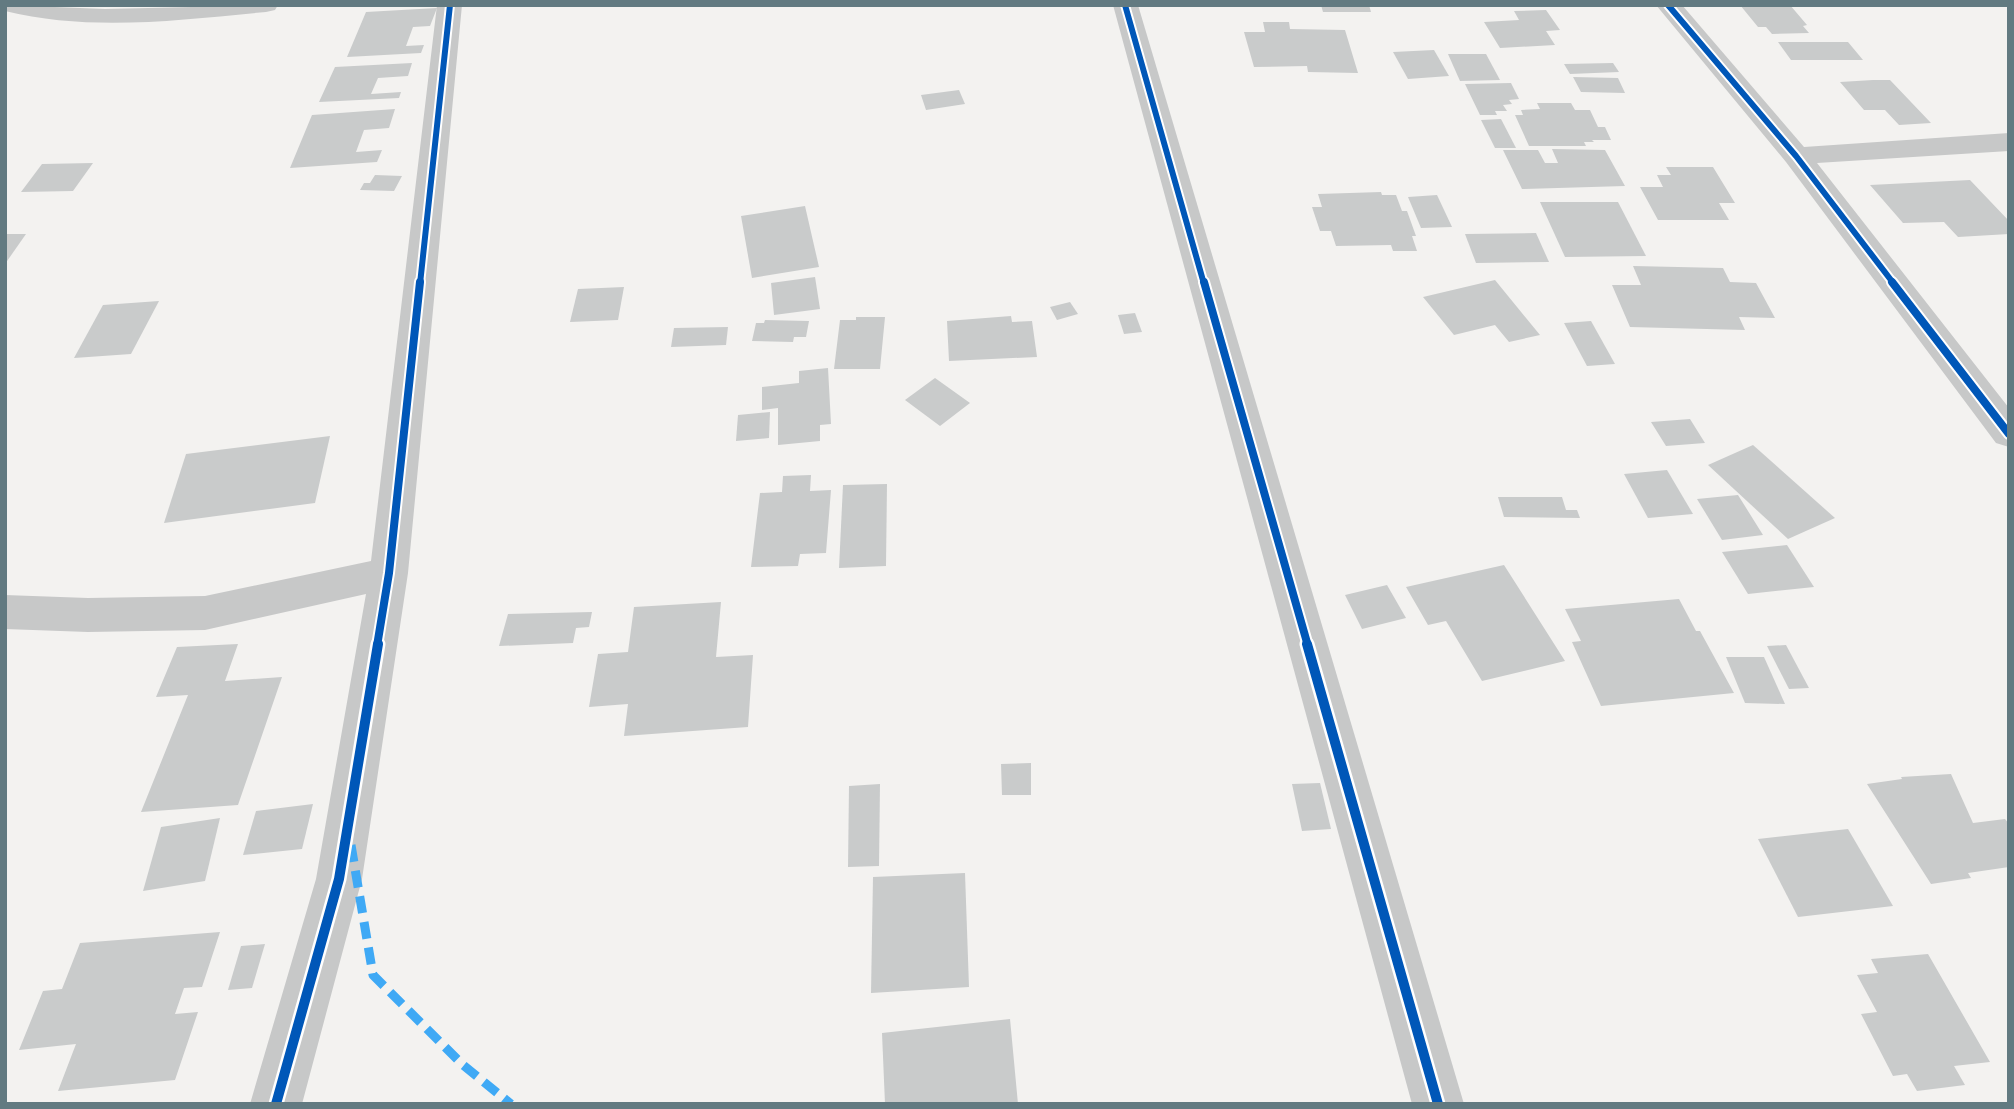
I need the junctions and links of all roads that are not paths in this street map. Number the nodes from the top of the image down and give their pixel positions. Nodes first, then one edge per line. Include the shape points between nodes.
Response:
1 (10, 5) edge
2 (266, 5) edge
3 (450, 5) edge
4 (1125, 5) edge
5 (1668, 5) edge
6 (2009, 142) edge
7 (1796, 156) junction
8 (2009, 434) edge
9 (389, 573) junction
10 (5, 612) edge
11 (276, 1104) edge
12 (1438, 1104) edge

1 - 2 street via 37,12 105,16
3 - 9 street
4 - 12 street
5 - 7 street
6 - 7 street
7 - 8 street
9 - 10 street via 205,612
9 - 11 street via 339,879

